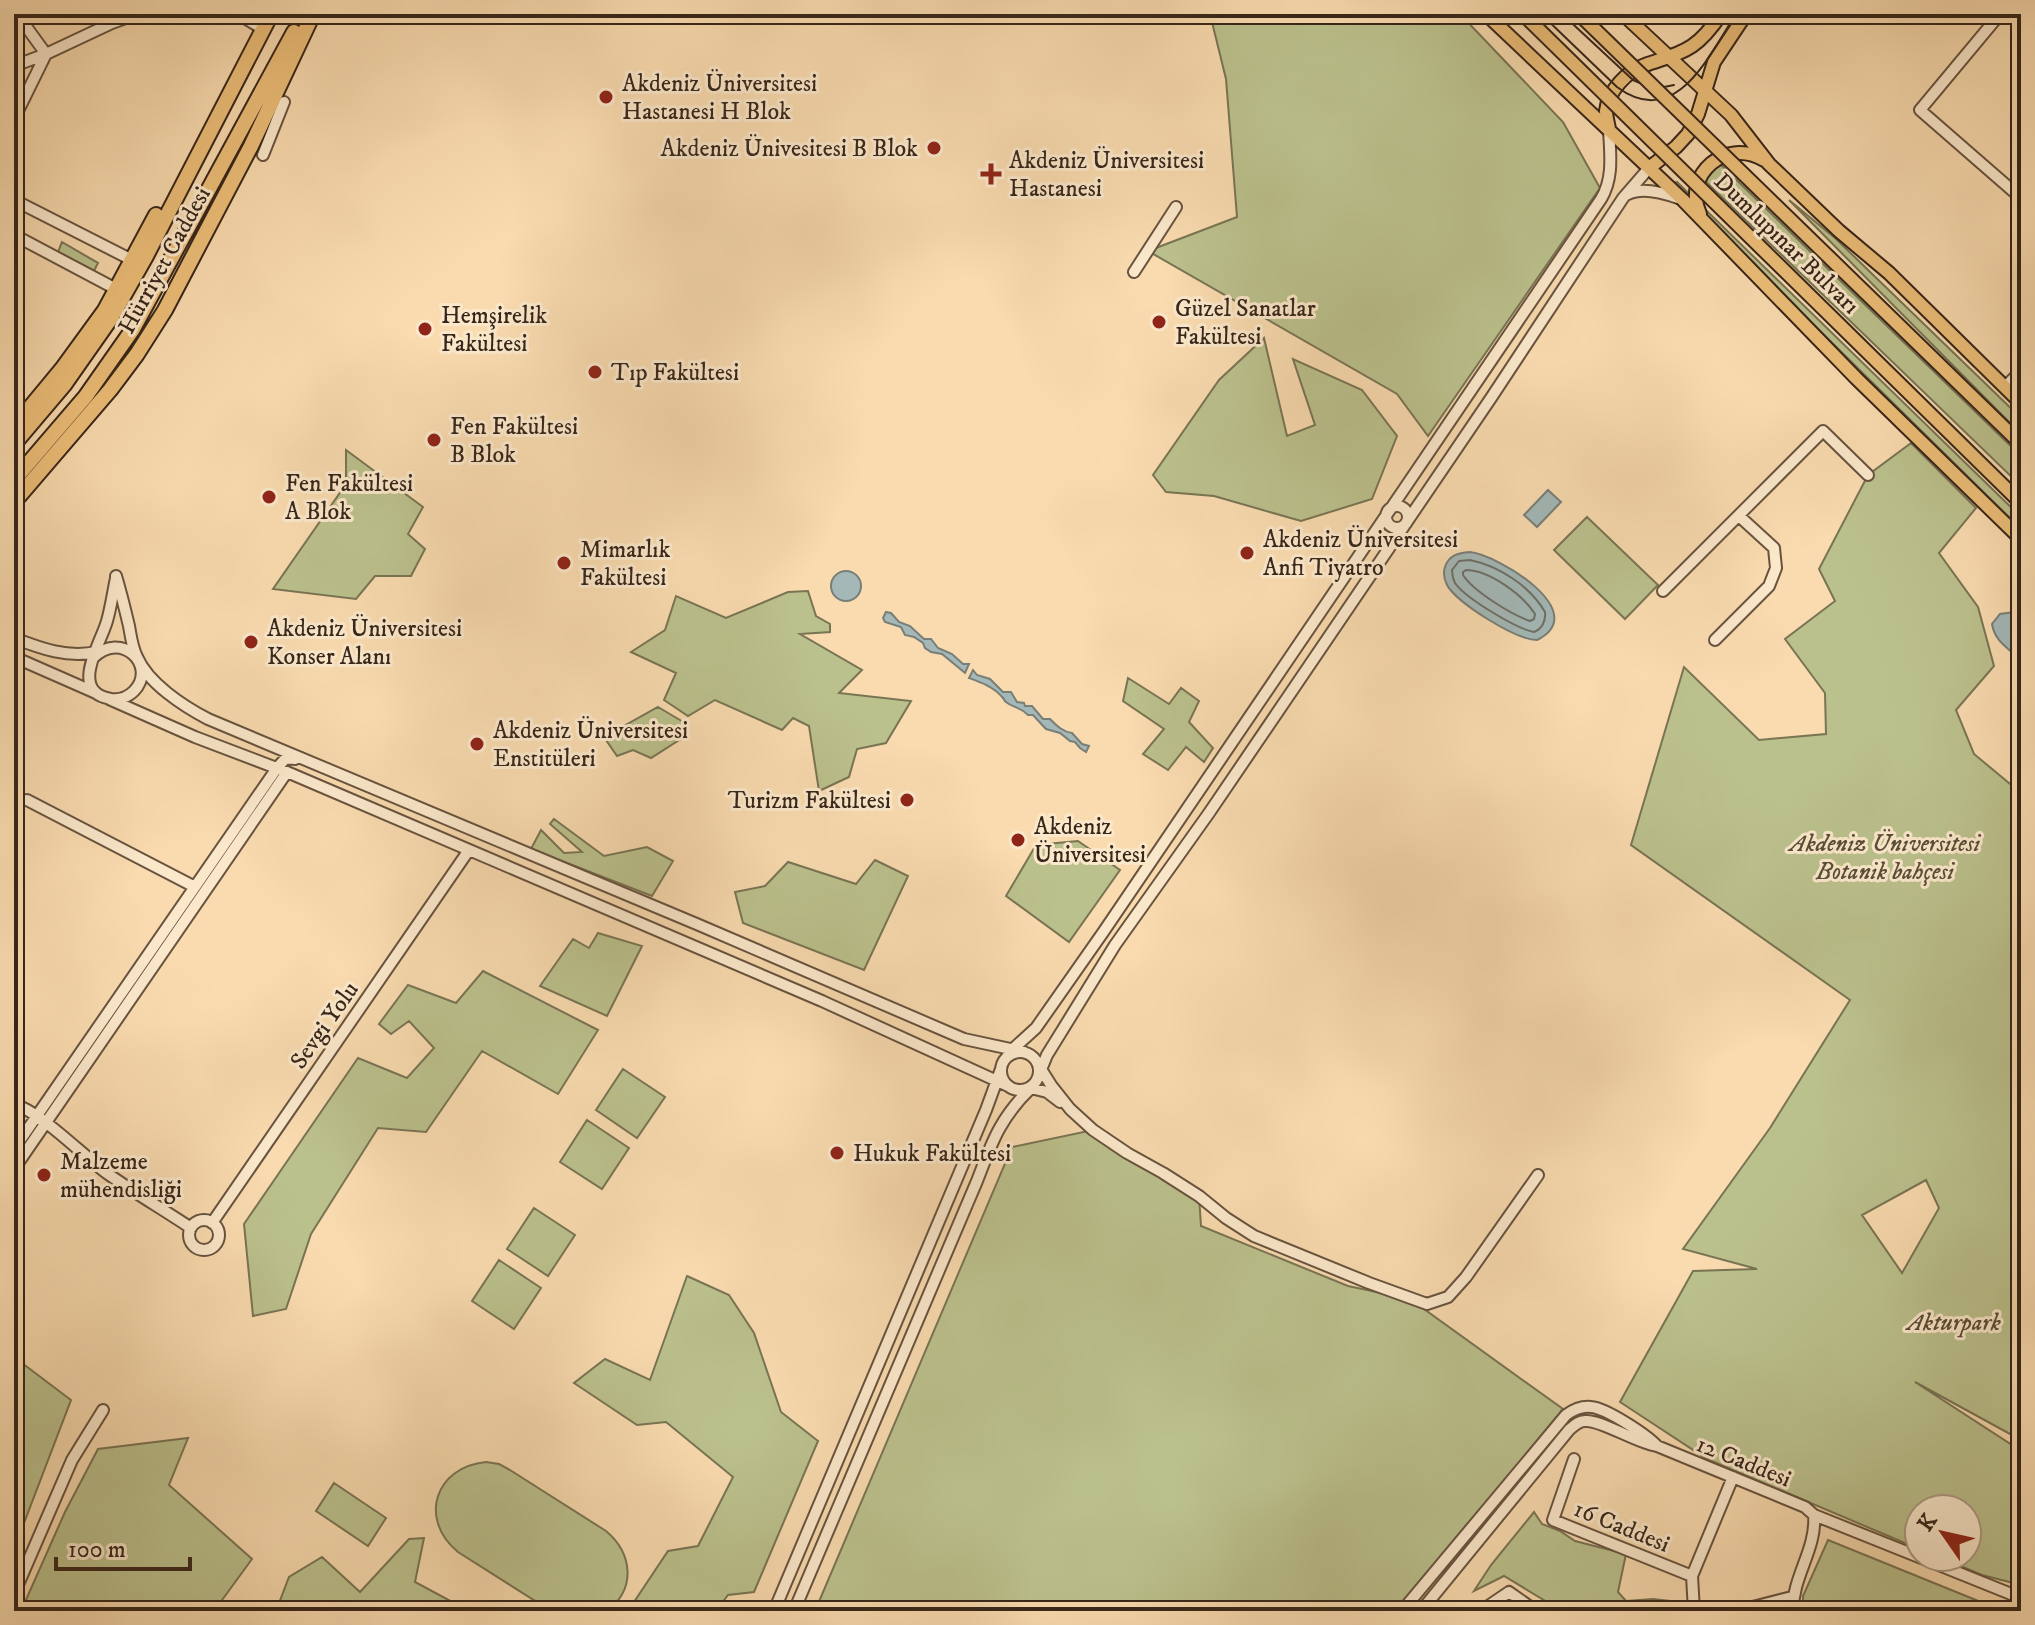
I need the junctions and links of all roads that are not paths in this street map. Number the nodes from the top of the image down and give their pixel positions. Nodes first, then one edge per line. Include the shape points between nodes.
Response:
1 (17, 14) edge
2 (137, 14) edge
3 (238, 14) edge
4 (271, 14) edge
5 (304, 14) edge
6 (313, 14) edge
7 (1486, 14) edge
8 (1523, 14) edge
9 (1579, 14) edge
10 (1623, 14) edge
11 (1721, 14) edge
12 (1746, 14) edge
13 (2000, 14) edge
14 (110, 18) edge
15 (261, 20) edge
16 (46, 54) junction
17 (1669, 58) junction
18 (14, 66) edge
19 (1706, 90) junction
20 (284, 102) dead end
21 (14, 119) edge
22 (1609, 129) junction
23 (263, 155) dead end
24 (1769, 164) junction
25 (1649, 168) junction
26 (1623, 198) junction
27 (2021, 198) edge
28 (14, 200) edge
29 (1683, 200) junction
30 (1176, 207) dead end
31 (1702, 220) junction
32 (14, 235) edge
33 (132, 260) junction
34 (1134, 272) dead end
35 (116, 289) junction
36 (1524, 313) junction
37 (1539, 324) junction
38 (2021, 371) edge
39 (2005, 387) junction
40 (2021, 403) edge
41 (14, 427) edge
42 (14, 444) edge
43 (2021, 444) edge
44 (1868, 475) dead end
45 (14, 480) edge
46 (14, 502) edge
47 (2021, 503) edge
48 (1388, 511) junction
49 (1739, 516) junction
50 (1406, 523) junction
51 (2021, 539) edge
52 (1663, 591) dead end
53 (14, 638) edge
54 (1715, 640) dead end
55 (96, 654) junction
56 (14, 657) edge
57 (138, 659) junction
58 (105, 697) junction
59 (322, 767) junction
60 (282, 770) junction
61 (27, 800) dead end
62 (469, 850) junction
63 (195, 887) junction
64 (1010, 1053) junction
65 (1040, 1069) junction
66 (1002, 1079) junction
67 (1031, 1088) junction
68 (14, 1104) edge
69 (1070, 1109) junction
70 (40, 1120) junction
71 (14, 1149) edge
72 (14, 1169) edge
73 (1538, 1175) dead end
74 (212, 1223) junction
75 (191, 1228) junction
76 (103, 1410) dead end
77 (1657, 1446) junction
78 (1574, 1459) dead end
79 (1733, 1477) junction
80 (1815, 1520) junction
81 (1903, 1551) edge
82 (1959, 1573) edge
83 (1692, 1576) junction
84 (14, 1592) edge
85 (1792, 1597) junction
86 (2021, 1598) edge
87 (774, 1611) edge
88 (794, 1611) edge
89 (1402, 1611) edge
90 (1421, 1611) edge
91 (1481, 1611) edge
92 (1536, 1611) edge
93 (1694, 1611) edge
94 (1737, 1611) edge
95 (1793, 1611) edge

1 - 16 street
2 - 14 street
3 - 15 street
4 - 42 highway via 111,318
5 - 45 highway via 133,329 86,396
6 - 46 highway, Hürriyet Caddesi via 165,310 110,390
7 - 22 main road
8 - 47 main road, Dumlupınar Bulvarı, bridge
9 - 43 main road, Dumlupınar Bulvarı, bridge
10 - 17 main road
11 - 17 main road via 1695,44
12 - 19 main road via 1714,62
13 - 27 street via 1920,110
14 - 16 street
15 - 33 highway, Hürriyet Caddesi
16 - 18 street
16 - 21 street
17 - 19 main road
17 - 22 main road via 1634,70 1617,87 1606,111
19 - 24 main road
19 - 25 main road via 1688,134
20 - 23 street
22 - 25 main road
22 - 36 street via 1606,191
24 - 31 main road via 1734,152 1711,162 1697,183
24 - 39 main road
25 - 26 street
25 - 29 main road
26 - 29 street via 1637,191
26 - 37 street
28 - 33 street
29 - 31 main road
30 - 34 street
31 - 51 main road
32 - 35 street
33 - 35 highway, Hürriyet Caddesi
35 - 41 highway, Hürriyet Caddesi via 62,369
36 - 37 street
36 - 48 street
37 - 50 street
38 - 39 street
39 - 40 main road
44 - 49 street via 1823,431
48 - 50 street via 1403,508
48 - 64 street via 1104,931 1036,1028
49 - 52 street
49 - 54 street via 1774,548 1776,568 1769,586
50 - 65 street via 1115,945
53 - 55 street via 62,654
55 - 57 street via 116,646
55 - 57 street via 116,576
55 - 58 street via 89,665 90,683
56 - 58 street
57 - 58 street via 141,676 133,692
57 - 59 street via 189,709
58 - 60 street
59 - 60 street via 286,758
59 - 64 street via 964,1039
60 - 62 street
60 - 63 street
60 - 70 street
61 - 63 street
62 - 66 street
62 - 74 street, Sevgi Yolu
63 - 70 street
64 - 65 street via 1031,1055
64 - 66 street
65 - 67 street
65 - 69 street
66 - 67 street via 1019,1091
66 - 87 street
67 - 69 street via 1047,1092
67 - 88 street via 996,1130
68 - 70 street
69 - 73 street via 1093,1130 1254,1236 1427,1304 1448,1297 1466,1277
70 - 71 street
70 - 72 street
70 - 75 street via 107,1173
74 - 75 street via 200,1221
74 - 75 street via 219,1238 208,1250 192,1244
76 - 84 street via 72,1460
77 - 79 street, 12 Caddesi
77 - 89 street via 1602,1410 1589,1407 1566,1415
77 - 90 street via 1591,1421 1574,1425
78 - 83 street, 16 Caddesi via 1553,1520
79 - 80 street, 12 Caddesi via 1805,1507
79 - 83 street
80 - 81 street, 12 Caddesi
80 - 85 street
82 - 86 street, 12 Caddesi
83 - 93 street
85 - 94 street
85 - 95 street
91 - 92 street via 1509,1592

